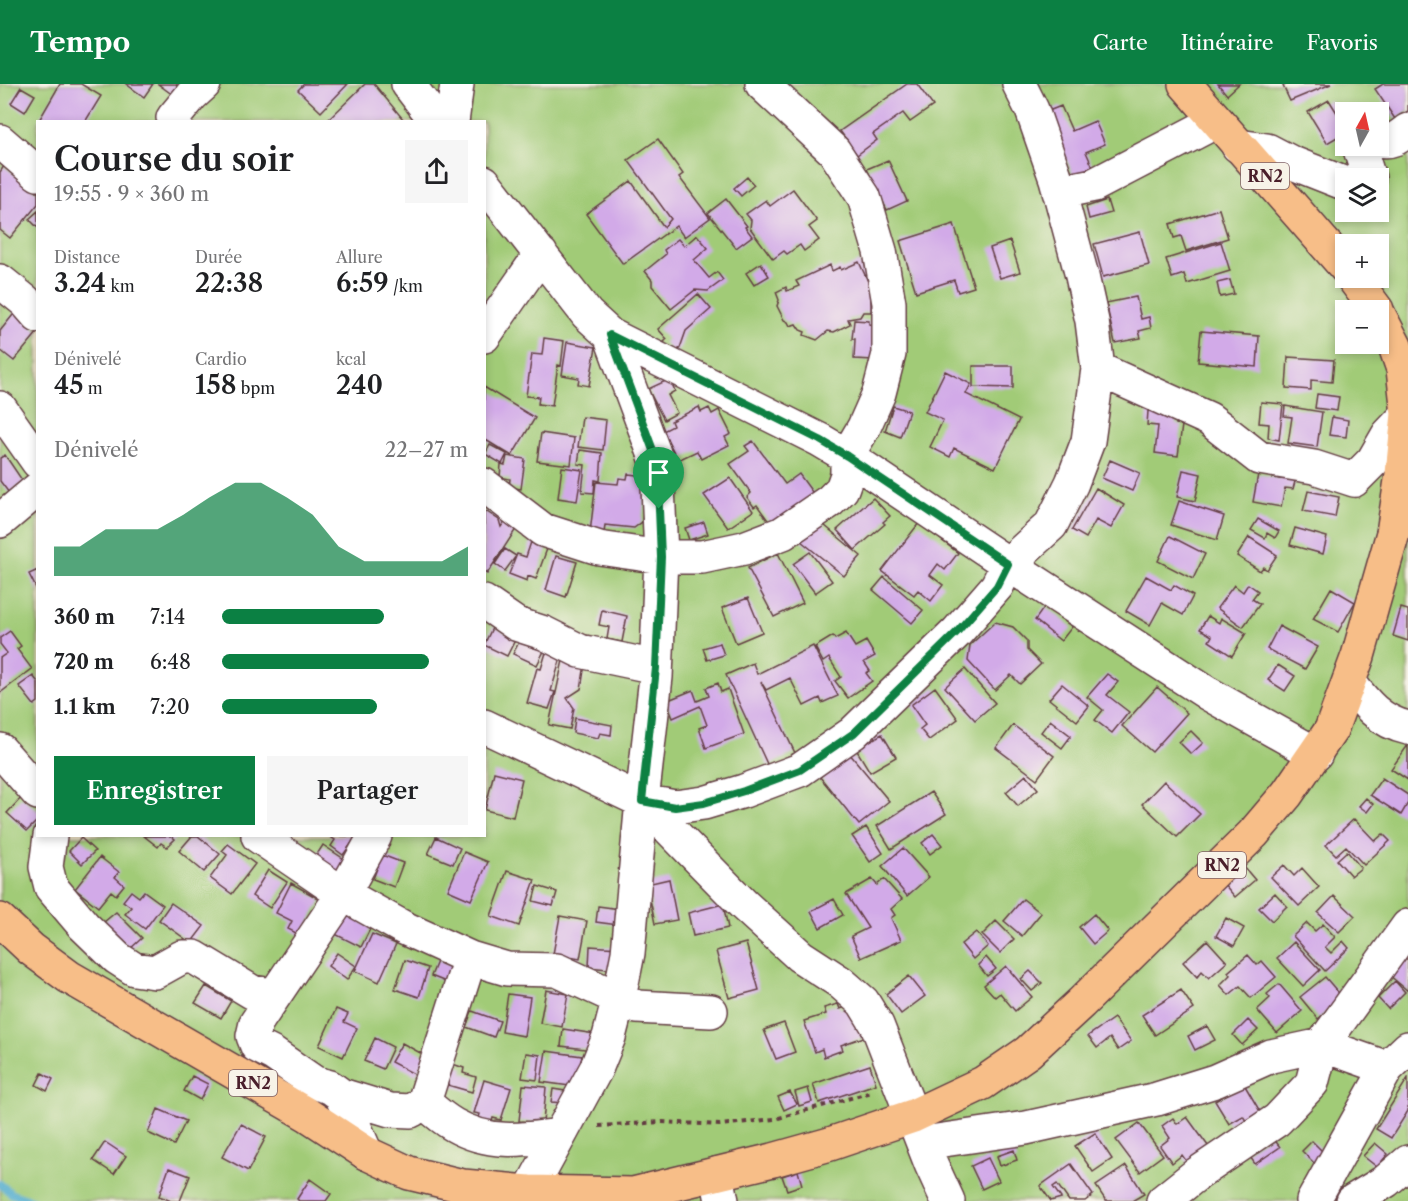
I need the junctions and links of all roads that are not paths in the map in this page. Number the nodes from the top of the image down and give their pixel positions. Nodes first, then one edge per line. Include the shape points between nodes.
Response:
1 (204, 84) edge
2 (408, 84) edge
3 (457, 84) edge
4 (762, 84) edge
5 (1019, 84) edge
6 (1185, 84) edge
7 (174, 120) edge
8 (435, 120) edge
9 (452, 120) edge
10 (1408, 130) edge
11 (1228, 134) junction
12 (0, 141) edge
13 (1389, 141) edge
14 (36, 172) edge
15 (1335, 180) edge
16 (486, 185) edge
17 (1059, 192) junction
18 (541, 254) junction
19 (1335, 256) edge
20 (0, 281) edge
21 (36, 314) edge
22 (1389, 331) edge
23 (486, 333) edge
24 (610, 335) junction
25 (1404, 357) edge
26 (1098, 369) junction
27 (0, 408) edge
28 (1408, 414) edge
29 (847, 456) junction
30 (36, 459) edge
31 (486, 487) edge
32 (36, 491) edge
33 (0, 521) edge
34 (1400, 536) edge
35 (661, 557) junction
36 (1008, 564) junction
37 (489, 614) edge
38 (656, 668) junction
39 (1349, 682) junction
40 (486, 727) edge
41 (1408, 728) edge
42 (0, 750) edge
43 (1316, 754) junction
44 (36, 790) edge
45 (642, 801) junction
46 (51, 837) edge
47 (259, 837) edge
48 (374, 837) edge
49 (343, 894) junction
50 (0, 920) edge
51 (1408, 926) edge
52 (470, 958) junction
53 (274, 995) junction
54 (619, 998) junction
55 (711, 1011) dead end
56 (1322, 1046) junction
57 (1397, 1058) edge
58 (342, 1095) junction
59 (424, 1102) junction
60 (918, 1129) junction
61 (560, 1135) junction
62 (366, 1154) junction
63 (1408, 1162) edge
64 (719, 1188) edge
65 (529, 1197) edge
66 (948, 1201) edge
67 (1164, 1201) edge
68 (1313, 1201) edge
69 (1353, 1201) edge

1 - 7 street
2 - 8 street
3 - 9 street
4 - 29 street via 834,152 864,197 880,251 889,303 889,354 879,393
5 - 17 street via 1032,110
6 - 11 highway, RN2
10 - 13 street
11 - 15 street
11 - 17 street via 1094,184
11 - 19 highway, RN2
12 - 14 street
16 - 18 street
17 - 26 street via 1087,298
18 - 23 street
18 - 24 street via 587,314
20 - 21 street
22 - 25 highway, RN2
24 - 29 street
24 - 35 street via 657,461
25 - 28 highway, RN2
26 - 28 street via 1209,418 1259,458 1314,467 1354,480
26 - 36 street via 1088,441 1072,483 1051,525
27 - 30 street
28 - 34 highway, RN2
29 - 35 street via 842,489 783,533 744,548 702,556
29 - 36 street
31 - 35 street via 543,530 599,548
32 - 33 street
34 - 39 highway, RN2
35 - 38 street
36 - 43 street via 1207,693
36 - 45 street via 997,586 957,632 854,733 800,770 704,803 675,807
37 - 38 street via 544,633 579,651
38 - 45 street
39 - 41 street via 1366,705 1383,718
39 - 43 highway, RN2 via 1331,730
40 - 45 street
42 - 44 street
43 - 60 highway, RN2 via 1253,834 1132,955 1028,1052
45 - 54 street via 628,953
45 - 60 street via 792,948 863,1002 877,1026
46 - 53 street via 46,867 51,887 117,958 134,969 154,972 182,957 194,957 252,992
47 - 49 street
48 - 49 street
49 - 52 street
49 - 53 street
50 - 62 highway, RN2 via 69,977 308,1115
51 - 56 street
52 - 54 street via 507,969 557,970
52 - 59 street
53 - 58 street via 256,1023 253,1036 258,1046 315,1083
54 - 55 street via 637,1007
54 - 61 street via 596,1069
56 - 57 street
56 - 60 street via 1271,1056 1215,1081 1146,1102 1026,1128
56 - 67 street via 1312,1083 1277,1119
57 - 68 street
58 - 59 street via 390,1110 411,1111
58 - 62 street
59 - 61 street via 454,1125 486,1138 516,1141
60 - 64 highway, RN2 via 830,1144
60 - 66 street
61 - 65 street
62 - 65 highway, RN2 via 409,1173
63 - 69 street
64 - 65 highway, RN2

